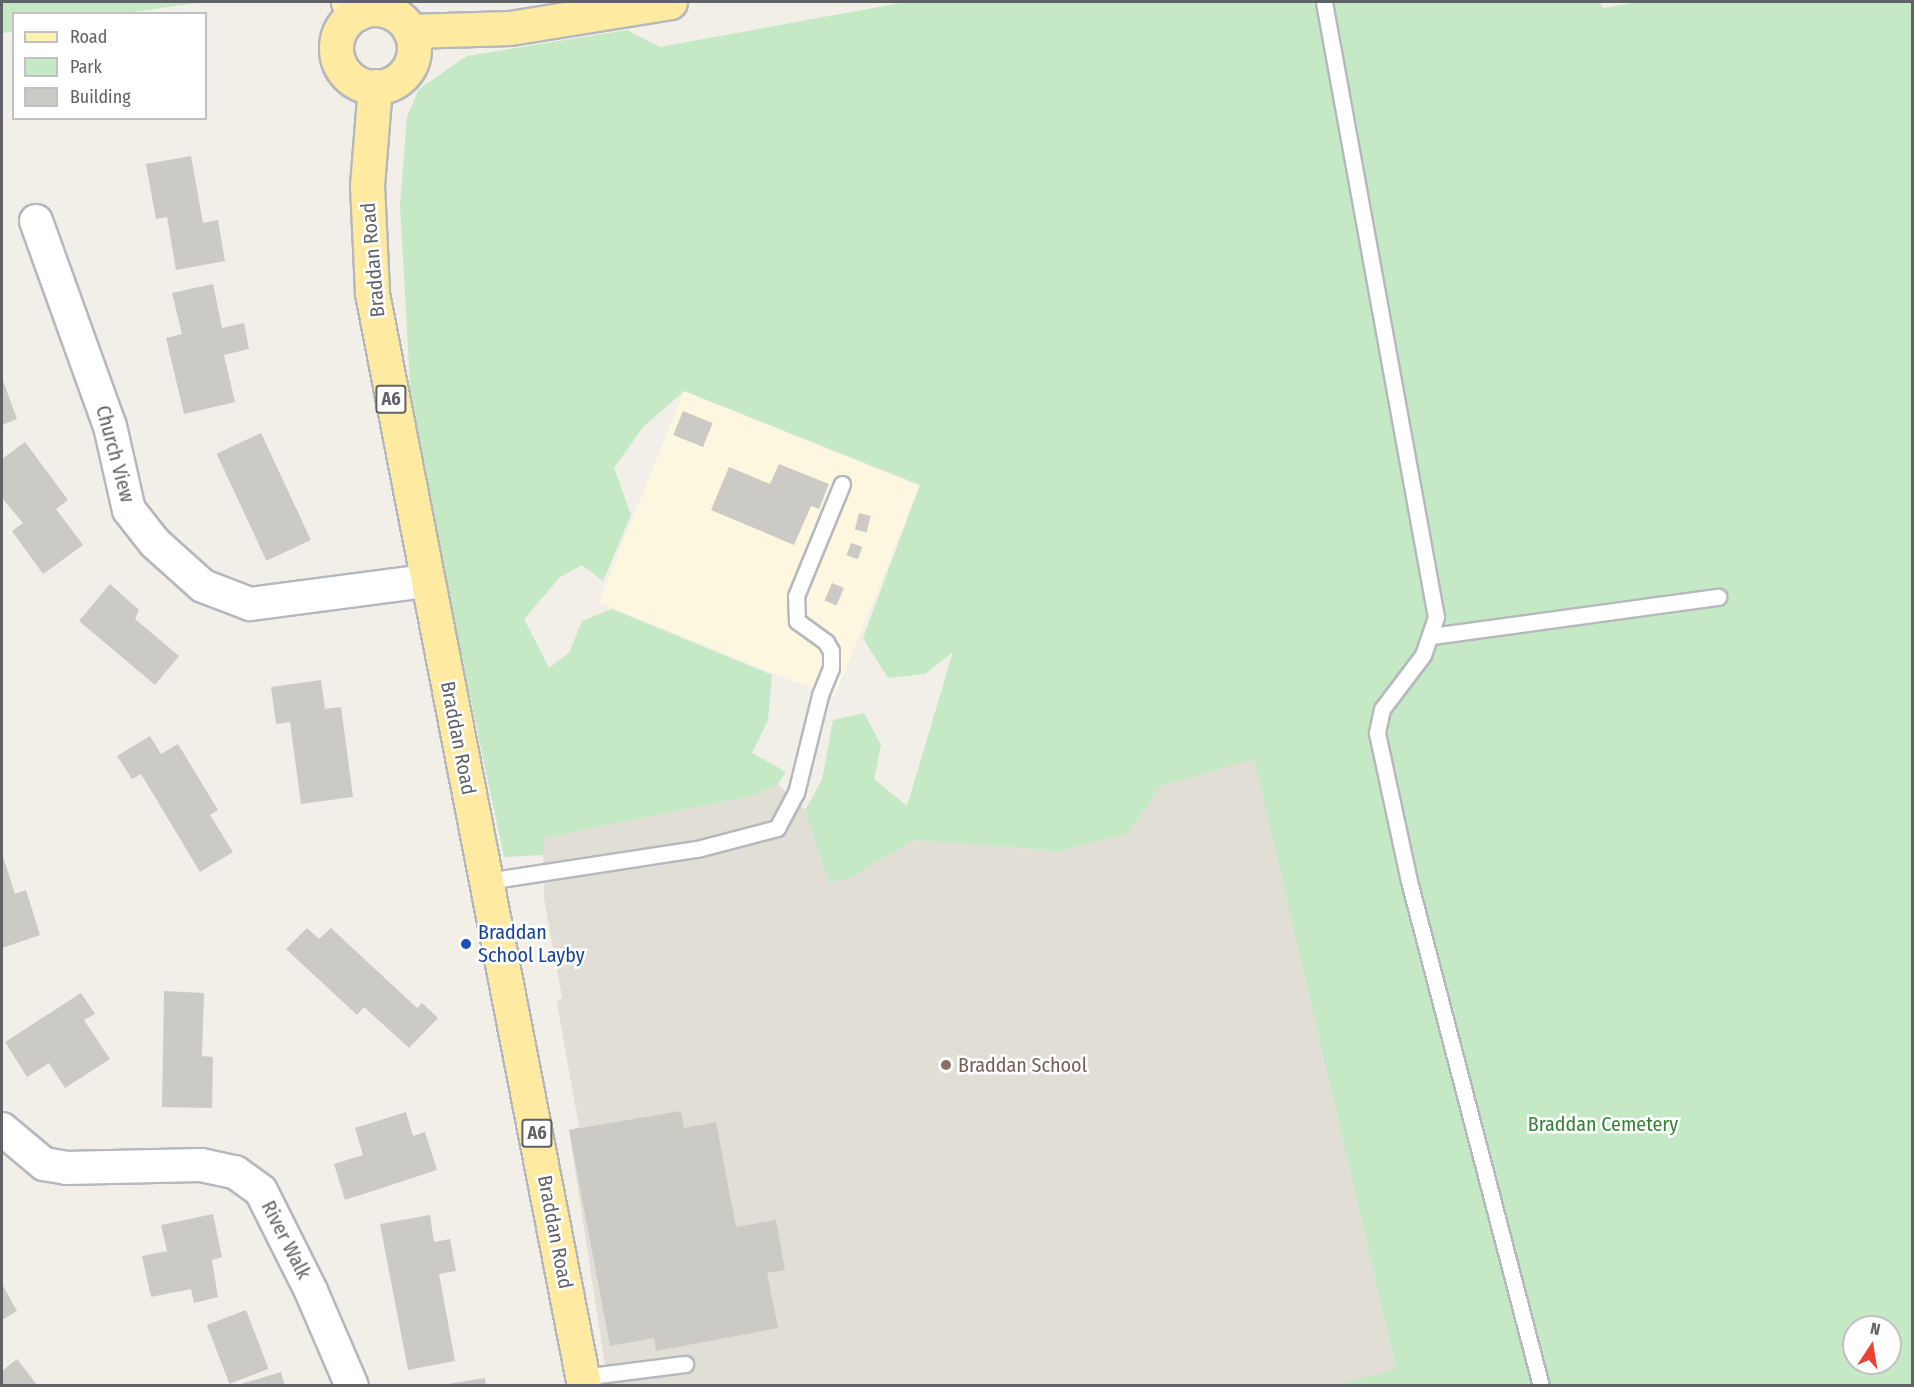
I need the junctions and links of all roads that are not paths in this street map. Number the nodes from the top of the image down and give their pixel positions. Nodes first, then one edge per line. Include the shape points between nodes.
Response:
1 (670, 2) edge
2 (1324, 2) edge
3 (353, 7) edge
4 (410, 31) junction
5 (375, 87) junction
6 (36, 221) dead end
7 (842, 484) dead end
8 (426, 580) junction
9 (1718, 597) dead end
10 (1432, 636) junction
11 (487, 881) junction
12 (2, 1129) edge
13 (686, 1364) dead end
14 (583, 1381) edge
15 (352, 1386) edge
16 (1541, 1386) edge

1 - 4 highway via 510,28
2 - 10 lane via 1436,617
3 - 4 highway via 388,11
3 - 5 highway via 340,32 337,57 351,78
4 - 5 highway via 414,49 405,72 392,83
5 - 8 highway, Braddan Road / A6 via 367,185 372,293
6 - 8 street, Church View via 106,415 129,510 155,543 203,586 250,604
7 - 11 lane via 796,596 797,621 826,642 831,651 831,668 820,695 796,793 777,828 697,849
8 - 11 highway, Braddan Road / A6
9 - 10 lane
10 - 16 lane via 1423,655 1382,709 1377,733 1412,892
11 - 14 highway, Braddan Road / A6
12 - 15 street, River Walk via 54,1176 201,1165 235,1172 261,1191 311,1291
13 - 14 lane

